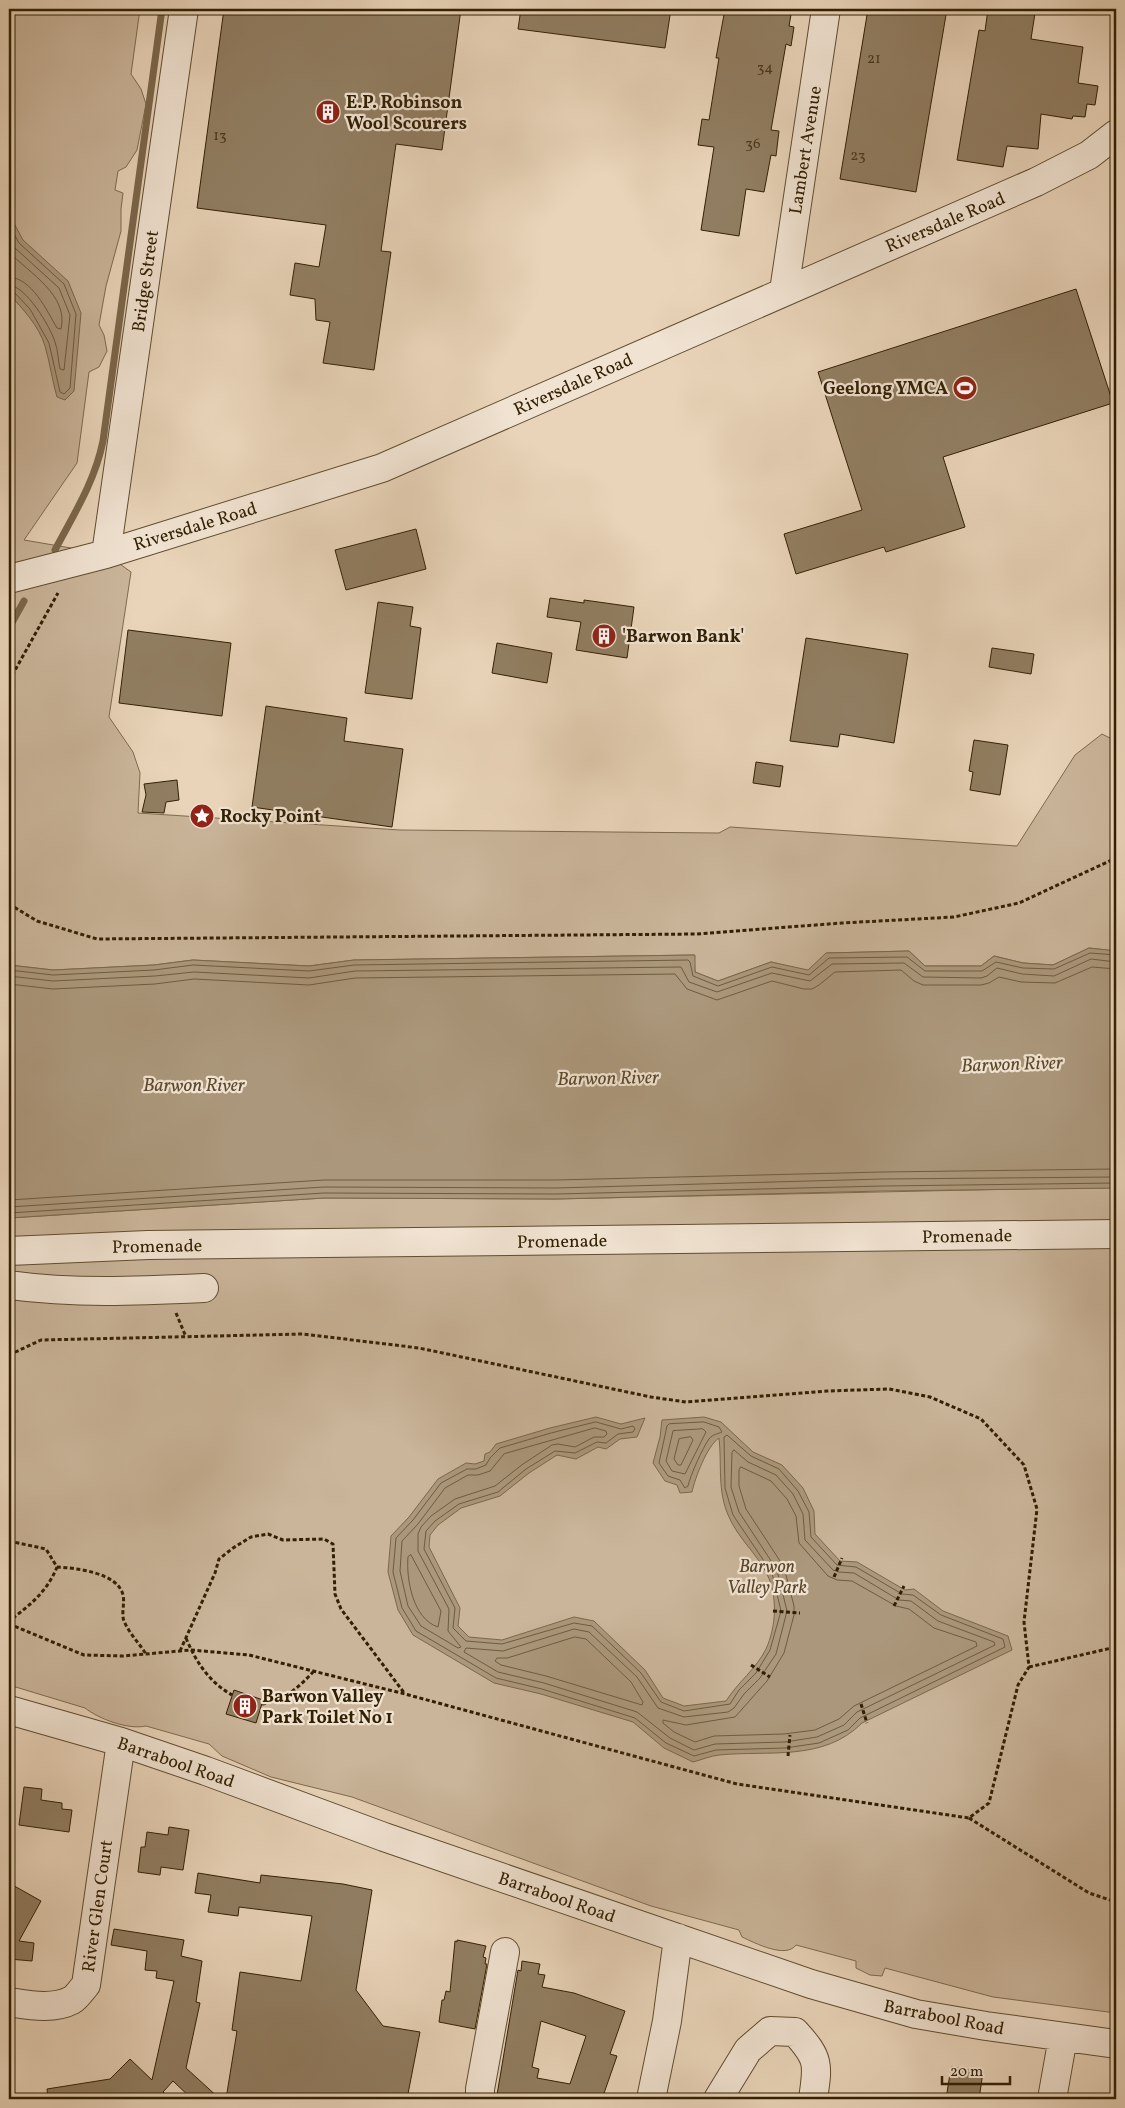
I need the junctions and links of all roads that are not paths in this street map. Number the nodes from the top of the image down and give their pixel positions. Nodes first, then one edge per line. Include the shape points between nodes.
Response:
1 (184, 9) edge
2 (826, 9) edge
3 (1116, 134) edge
4 (784, 291) junction
5 (106, 554) junction
6 (9, 579) edge
7 (1116, 1234) edge
8 (9, 1252) edge
9 (9, 1285) edge
10 (204, 1288) dead end
11 (9, 1710) edge
12 (121, 1742) junction
13 (678, 1938) junction
14 (504, 1952) dead end
15 (9, 2002) edge
16 (1063, 2037) junction
17 (1116, 2044) edge
18 (480, 2099) edge
19 (651, 2099) edge
20 (718, 2099) edge
21 (813, 2099) edge
22 (1052, 2099) edge

1 - 5 street, Bridge Street
2 - 4 street, Lambert Avenue
3 - 4 street, Riversdale Road via 1101,147 1060,171
4 - 5 street, Riversdale Road via 382,468
5 - 6 street, Riversdale Road
7 - 8 street, Promenade via 148,1245
9 - 10 street via 42,1290 106,1292
11 - 12 street, Barrabool Road
12 - 13 street, Barrabool Road
12 - 15 street, River Glen Court via 86,1985 74,1999 54,2005
13 - 16 street, Barrabool Road via 811,1984 916,2014
13 - 19 street via 667,2022
14 - 18 street
16 - 17 street, Barrabool Road
16 - 22 street
20 - 21 street via 748,2050 770,2031 795,2032 811,2050 818,2069

